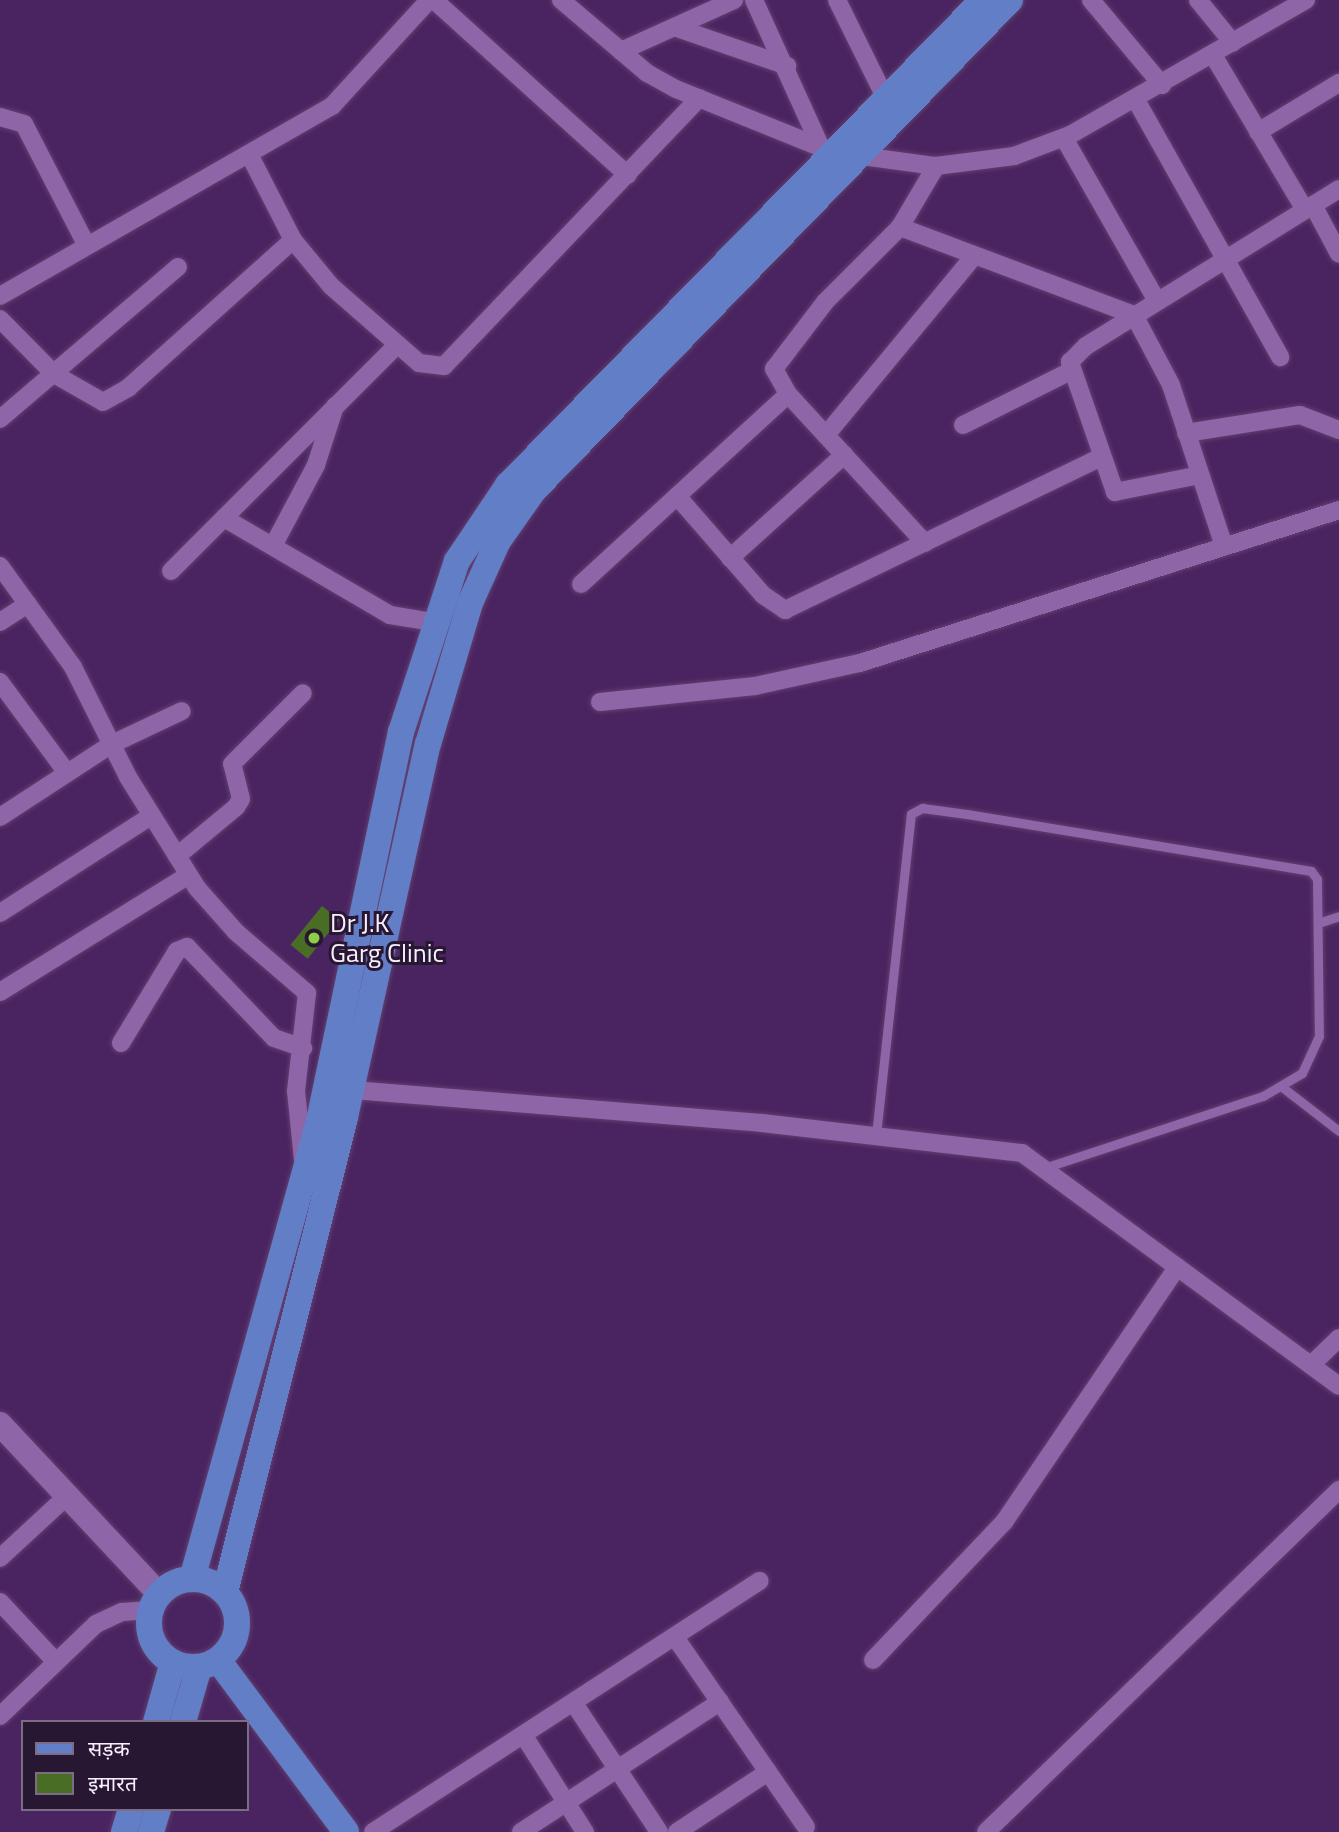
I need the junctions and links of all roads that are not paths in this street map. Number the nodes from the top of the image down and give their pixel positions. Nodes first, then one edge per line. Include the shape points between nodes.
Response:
1 (431, 0) edge
2 (561, 0) edge
3 (734, 0) edge
4 (754, 0) edge
5 (837, 0) edge
6 (983, 0) edge
7 (1010, 0) edge
8 (1091, 0) edge
9 (1198, 0) edge
10 (1298, 2) edge
11 (577, 6) edge
12 (674, 27) junction
13 (1233, 43) junction
14 (621, 51) junction
15 (1213, 55) junction
16 (787, 66) junction
17 (1339, 83) edge
18 (1162, 85) junction
19 (699, 98) junction
20 (886, 99) junction
21 (1136, 100) junction
22 (0, 117) edge
23 (1258, 132) junction
24 (1064, 138) junction
25 (836, 152) junction
26 (250, 156) junction
27 (936, 166) junction
28 (628, 175) junction
29 (1339, 188) edge
30 (1309, 208) junction
31 (900, 227) junction
32 (293, 240) junction
33 (85, 242) junction
34 (1339, 254) edge
35 (973, 257) junction
36 (1224, 260) junction
37 (178, 267) dead end
38 (0, 296) edge
39 (1157, 301) junction
40 (1134, 316) junction
41 (0, 319) edge
42 (396, 346) junction
43 (1280, 357) dead end
44 (1071, 371) junction
45 (54, 374) junction
46 (788, 394) junction
47 (336, 404) junction
48 (3, 417) edge
49 (963, 425) dead end
50 (1339, 430) edge
51 (1186, 433) junction
52 (826, 435) junction
53 (844, 455) junction
54 (1100, 458) junction
55 (1200, 475) junction
56 (677, 496) junction
57 (1339, 510) edge
58 (224, 517) junction
59 (925, 543) junction
60 (1223, 543) junction
61 (273, 546) junction
62 (730, 558) junction
63 (2, 571) edge
64 (171, 571) dead end
65 (581, 584) dead end
66 (28, 604) junction
67 (0, 622) edge
68 (431, 629) junction
69 (0, 682) edge
70 (303, 693) dead end
71 (600, 702) dead end
72 (182, 711) dead end
73 (111, 744) junction
74 (67, 773) junction
75 (1, 814) edge
76 (151, 816) junction
77 (177, 856) junction
78 (189, 875) junction
79 (0, 913) edge
80 (1339, 916) edge
81 (1318, 923) junction
82 (0, 992) edge
83 (121, 1043) dead end
84 (303, 1048) junction
85 (1282, 1087) junction
86 (339, 1088) junction
87 (1339, 1131) edge
88 (876, 1135) junction
89 (1044, 1168) junction
90 (304, 1174) junction
91 (1177, 1267) junction
92 (1339, 1338) edge
93 (1311, 1365) junction
94 (1339, 1386) edge
95 (0, 1424) edge
96 (1339, 1490) edge
97 (65, 1497) junction
98 (0, 1558) edge
99 (192, 1578) junction
100 (760, 1581) dead end
101 (225, 1592) junction
102 (0, 1602) edge
103 (155, 1602) junction
104 (677, 1640) junction
105 (873, 1660) dead end
106 (57, 1661) junction
107 (197, 1663) junction
108 (720, 1702) junction
109 (575, 1705) junction
110 (0, 1716) edge
111 (157, 1720) edge
112 (183, 1720) edge
113 (247, 1720) edge
114 (248, 1721) edge
115 (524, 1737) junction
116 (618, 1769) junction
117 (768, 1772) junction
118 (566, 1803) junction
119 (130, 1811) edge
120 (157, 1811) edge
121 (806, 1827) dead end
122 (124, 1832) edge
123 (151, 1832) edge
124 (346, 1832) edge
125 (373, 1832) edge
126 (521, 1832) edge
127 (585, 1832) edge
128 (659, 1832) edge
129 (677, 1832) edge
130 (986, 1832) edge

1 - 26 street via 359,83
1 - 28 street
2 - 11 street
3 - 12 street
4 - 16 street
5 - 20 street
6 - 20 main road
7 - 25 main road
8 - 18 street
9 - 13 street
10 - 13 street
11 - 14 street
12 - 14 street
12 - 16 street
13 - 15 street
14 - 19 street via 647,73
15 - 18 street
15 - 23 street
16 - 25 street
17 - 23 street
18 - 21 street
19 - 25 street
19 - 28 street
20 - 25 main road
21 - 24 street
21 - 36 street
22 - 33 street via 24,124
23 - 30 street
24 - 27 street via 1014,156
24 - 39 street
25 - 27 street
25 - 68 main road via 508,485 468,542
25 - 86 main road via 534,490 498,541 453,654
26 - 32 street
26 - 33 street
27 - 31 street
28 - 42 street via 457,358 431,366
29 - 30 street
30 - 34 street
30 - 36 street
31 - 35 street
31 - 46 street via 779,356 774,369
32 - 42 street via 352,308
32 - 45 street via 114,398 91,400
33 - 38 street
35 - 40 street
35 - 52 street
36 - 39 street
36 - 43 street
37 - 45 street
39 - 40 street
40 - 44 street via 1076,354
40 - 51 street via 1158,355
41 - 45 street
42 - 47 street
44 - 49 street
44 - 54 street
45 - 48 street
46 - 52 street
46 - 56 street
47 - 58 street
47 - 61 street via 316,465
50 - 51 street via 1300,415
51 - 55 street
52 - 53 street
53 - 59 street
53 - 62 street
54 - 55 street via 1120,495
54 - 59 street
55 - 60 street
56 - 62 street
56 - 65 street
57 - 60 street
58 - 61 street
58 - 64 street
59 - 62 street via 785,610 775,608
60 - 71 street via 860,663 755,686
61 - 68 street via 390,615
63 - 66 street
66 - 67 street
66 - 73 street via 73,667
68 - 86 main road via 401,732
69 - 74 street
70 - 77 street via 232,764 241,799 236,807
72 - 73 street
73 - 74 street
73 - 76 street
74 - 75 street
76 - 77 street
76 - 79 street
77 - 78 street
78 - 82 street
78 - 84 street via 236,932 307,993
80 - 81 lane
81 - 85 lane via 1319,1036 1302,1073
81 - 88 lane via 1317,879 1297,866 922,808 907,824
83 - 84 street via 177,951 187,947 274,1038
84 - 90 street via 296,1091
85 - 87 lane
85 - 89 lane
86 - 88 street
86 - 90 main road
86 - 101 main road
88 - 89 street via 996,1148
89 - 91 street
90 - 99 main road
91 - 93 street
91 - 105 street via 1004,1522
92 - 93 street
93 - 94 street
95 - 97 main road
96 - 130 street
97 - 98 street
97 - 103 main road
99 - 101 main road
99 - 103 main road
100 - 104 street
101 - 107 main road via 237,1627
102 - 106 street
103 - 106 street via 96,1624
103 - 107 main road via 154,1645
104 - 108 street
104 - 109 street
106 - 110 street
107 - 111 main road
107 - 112 main road
107 - 113 main road
108 - 116 street
108 - 117 street
109 - 115 street
109 - 116 street
114 - 124 main road
115 - 118 street
115 - 125 street
116 - 118 street
116 - 128 street
117 - 121 street
117 - 129 street
118 - 126 street
118 - 127 street
119 - 122 main road
120 - 123 main road

